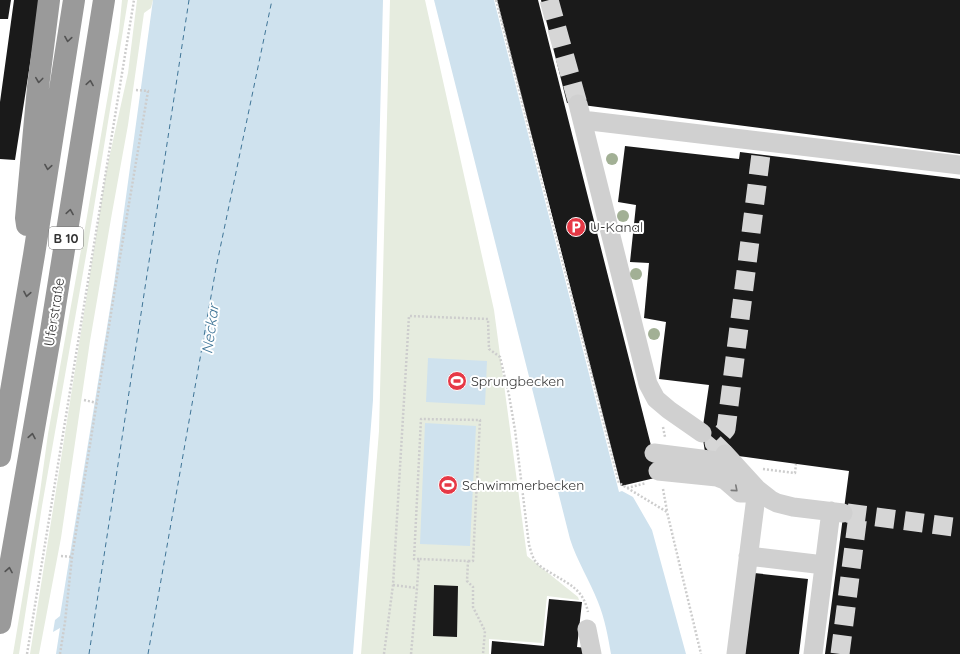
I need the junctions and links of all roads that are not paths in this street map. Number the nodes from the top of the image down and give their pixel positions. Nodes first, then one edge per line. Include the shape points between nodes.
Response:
1 (49, 0) edge
2 (74, 0) edge
3 (104, 0) edge
4 (960, 165) edge
5 (34, 255) junction
6 (702, 433) dead end
7 (0, 456) edge
8 (757, 489) junction
9 (748, 556) junction
10 (824, 565) junction
11 (0, 623) edge
12 (588, 629) road end
13 (592, 654) edge
14 (736, 654) edge
15 (814, 654) edge

1 -> 5 highway via 26,218
2 -> 5 highway, Uferstraße / B 10
11 -> 3 highway, Uferstraße / B 10 via 51,331
4 - 6 lane via 762,148 580,112 648,384 656,399
5 -> 7 highway, Uferstraße / B 10
8 -> 8 lane via 736,466 655,470 717,477 725,480 740,493
8 - 9 lane
8 - 10 lane via 777,503 837,512
9 - 10 lane
9 - 14 lane
10 - 15 lane
12 - 13 lane

